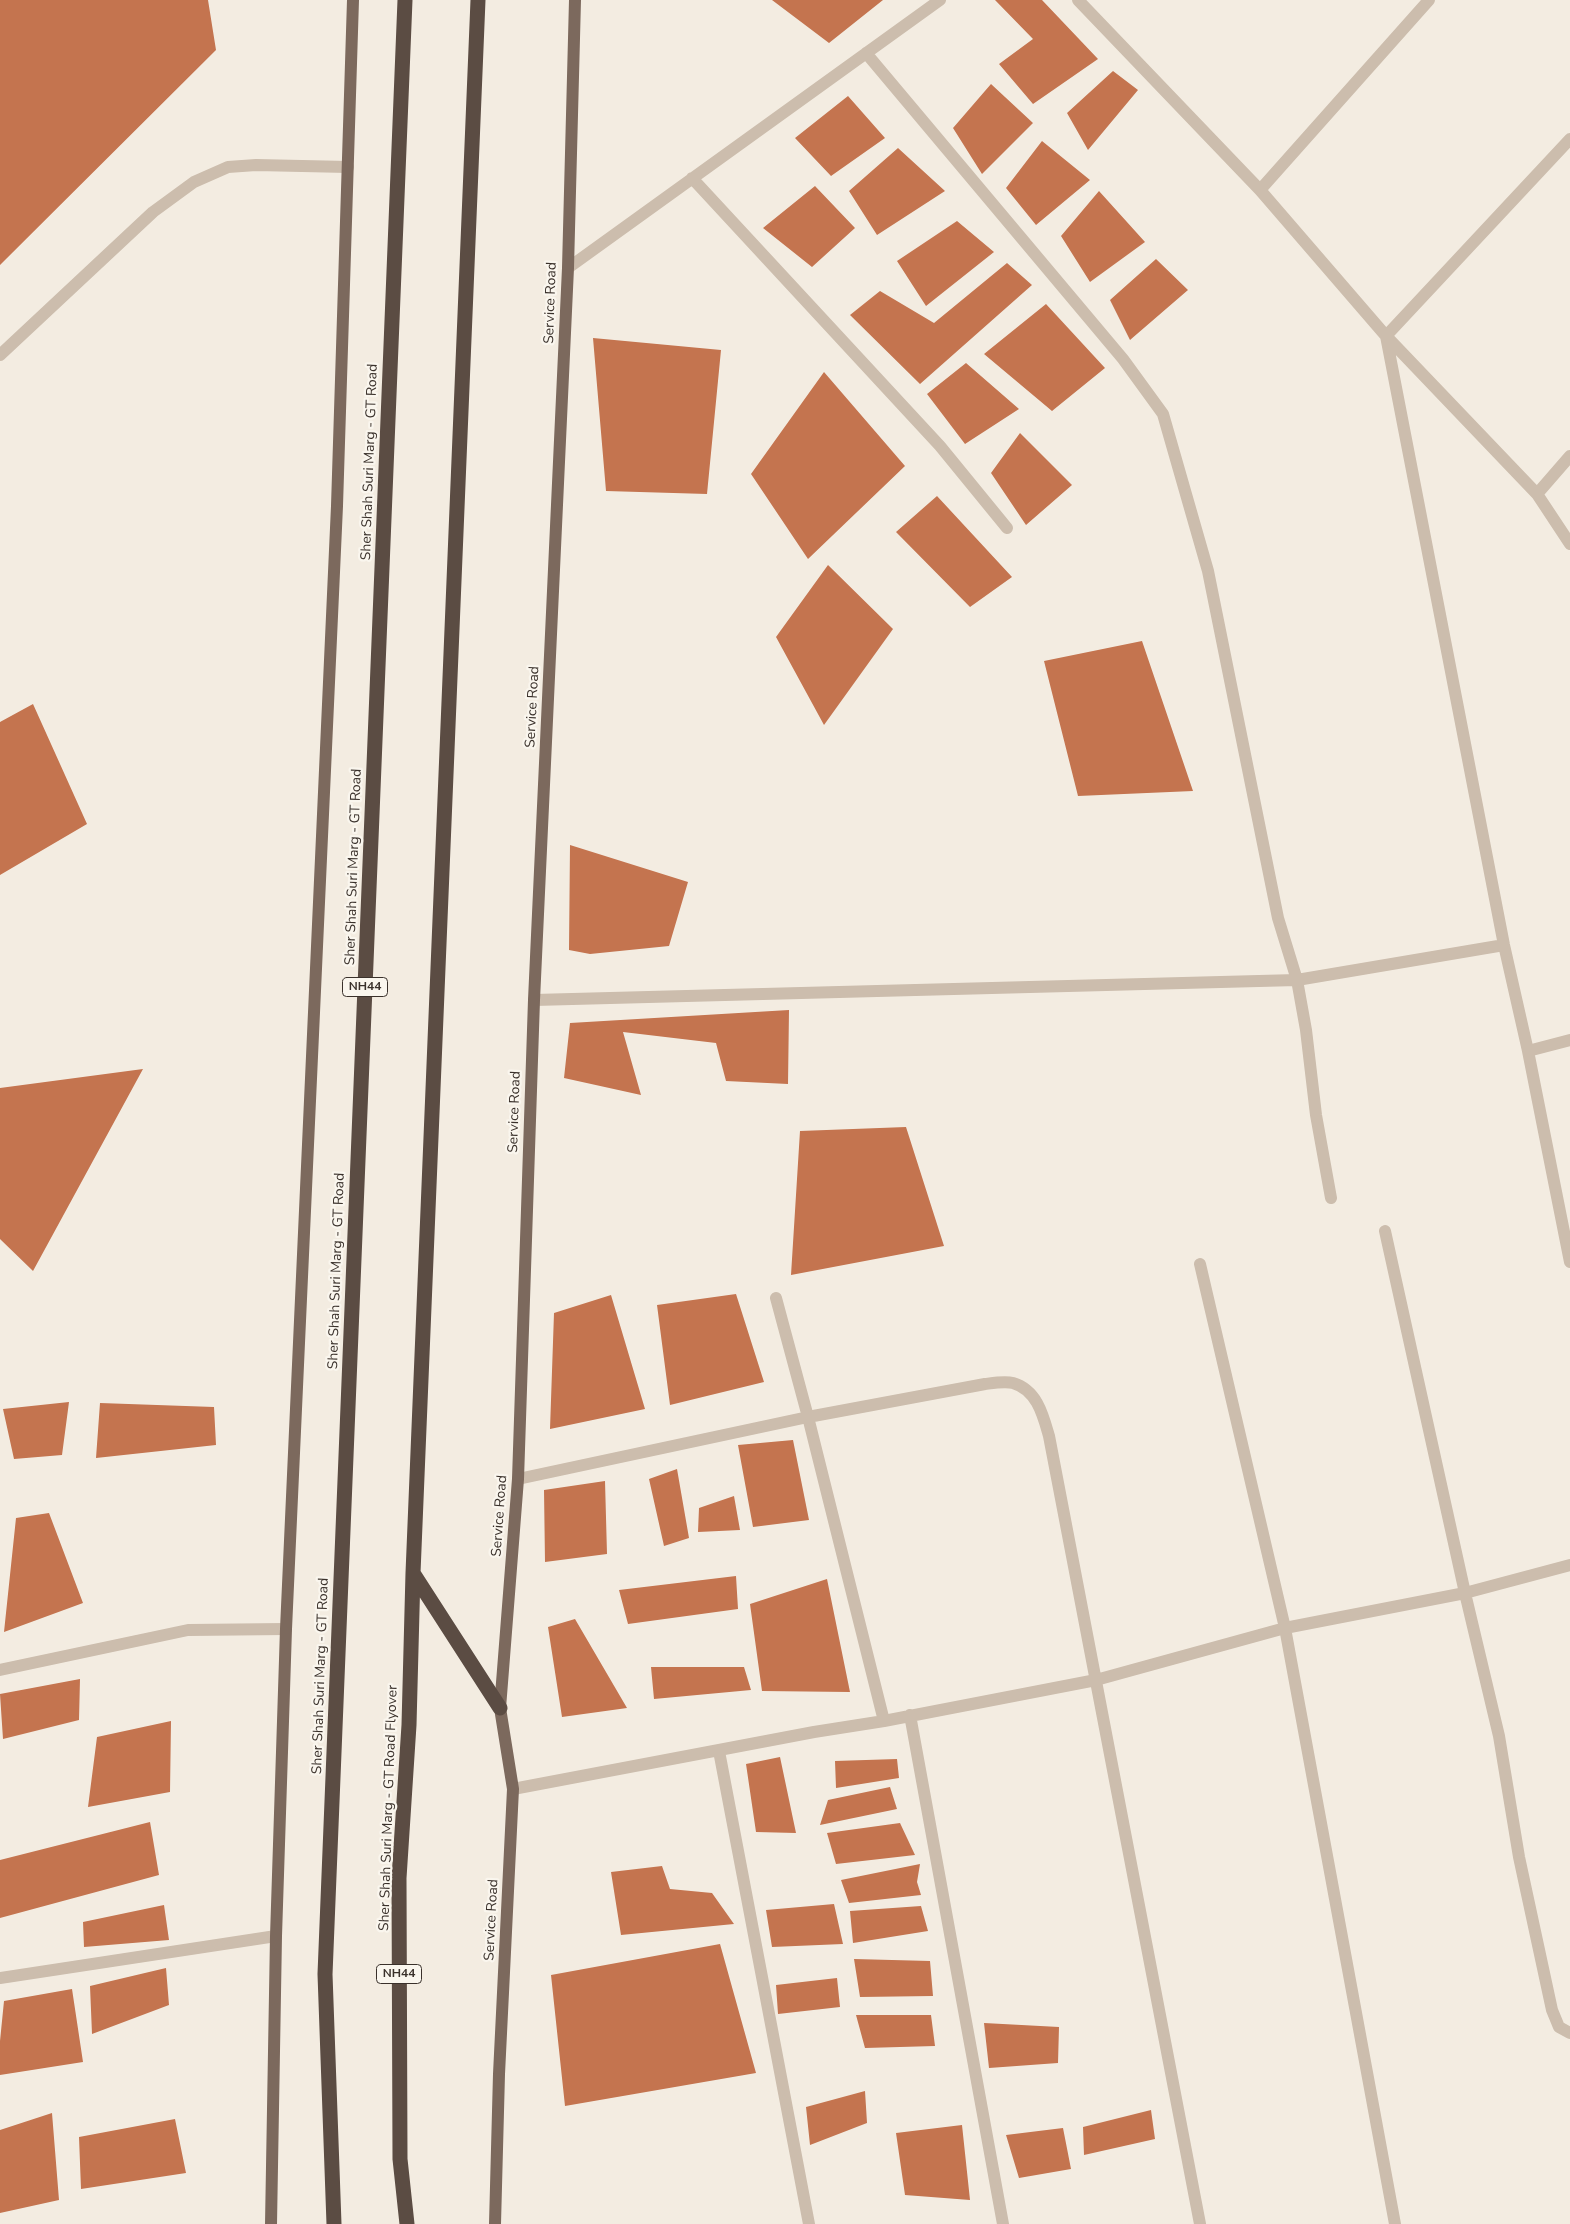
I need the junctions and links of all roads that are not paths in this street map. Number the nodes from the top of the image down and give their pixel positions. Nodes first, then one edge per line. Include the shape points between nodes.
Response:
1 (353, 0) edge
2 (405, 0) edge
3 (478, 0) edge
4 (576, 0) edge
5 (940, 0) edge
6 (1078, 0) edge
7 (1429, 0) edge
8 (866, 53) junction
9 (1570, 139) edge
10 (348, 167) junction
11 (692, 178) junction
12 (1260, 190) junction
13 (568, 268) junction
14 (1386, 336) junction
15 (0, 355) edge
16 (1570, 456) edge
17 (1537, 494) junction
18 (1007, 528) dead end
19 (1570, 544) edge
20 (1504, 945) junction
21 (1297, 980) junction
22 (534, 1000) junction
23 (1570, 1040) edge
24 (1528, 1051) junction
25 (1331, 1198) dead end
26 (1385, 1231) dead end
27 (1570, 1262) edge
28 (1200, 1264) dead end
29 (776, 1298) dead end
30 (808, 1417) junction
31 (518, 1479) junction
32 (1570, 1565) edge
33 (413, 1572) junction
34 (1465, 1593) junction
35 (1285, 1628) junction
36 (286, 1629) junction
37 (0, 1670) edge
38 (1096, 1680) junction
39 (500, 1708) junction
40 (910, 1715) junction
41 (884, 1721) junction
42 (719, 1751) junction
43 (513, 1789) junction
44 (276, 1936) junction
45 (0, 1978) edge
46 (1570, 2033) edge
47 (271, 2224) edge
48 (334, 2224) edge
49 (407, 2224) edge
50 (496, 2224) edge
51 (809, 2224) edge
52 (1003, 2224) edge
53 (1200, 2224) edge
54 (1395, 2224) edge

1 - 10 main road
2 - 48 highway, Sher Shah Suri Marg - GT Road / NH44 via 325,1974
3 - 33 highway, NH44
4 - 13 main road, Service Road
5 - 8 street
6 - 12 street
7 - 12 street
8 - 11 street
8 - 21 street via 1123,359 1163,414 1208,571 1276,908
9 - 14 street
10 - 15 street via 228,167 194,182 153,212
10 - 36 main road via 337,506
11 - 13 street
11 - 18 street via 940,446
12 - 14 street
13 - 22 main road, Service Road
14 - 17 street
14 - 20 street
16 - 17 street
17 - 19 street
20 - 21 street
20 - 24 street
21 - 22 street
21 - 25 street via 1314,1106
22 - 31 main road, Service Road
23 - 24 street
24 - 27 street
26 - 34 street
28 - 35 street
29 - 30 street
30 - 31 street
30 - 38 street via 985,1384 1013,1383 1030,1393 1040,1408 1049,1436
30 - 41 street
31 - 39 main road, Service Road
32 - 34 street
33 - 39 highway
33 - 49 highway, Sher Shah Suri Marg - GT Road Flyover / NH44 via 409,1725 399,1878 400,2159
34 - 35 street
34 - 46 street via 1499,1736 1519,1857 1552,2010 1560,2028
35 - 38 street
35 - 54 street
36 - 37 street via 188,1630
36 - 44 main road
38 - 40 street
38 - 53 street
39 - 43 main road, Service Road
40 - 41 street
40 - 52 street
41 - 42 street
42 - 43 street
42 - 51 street
43 - 50 main road, Service Road via 499,2074
44 - 45 street
44 - 47 main road

